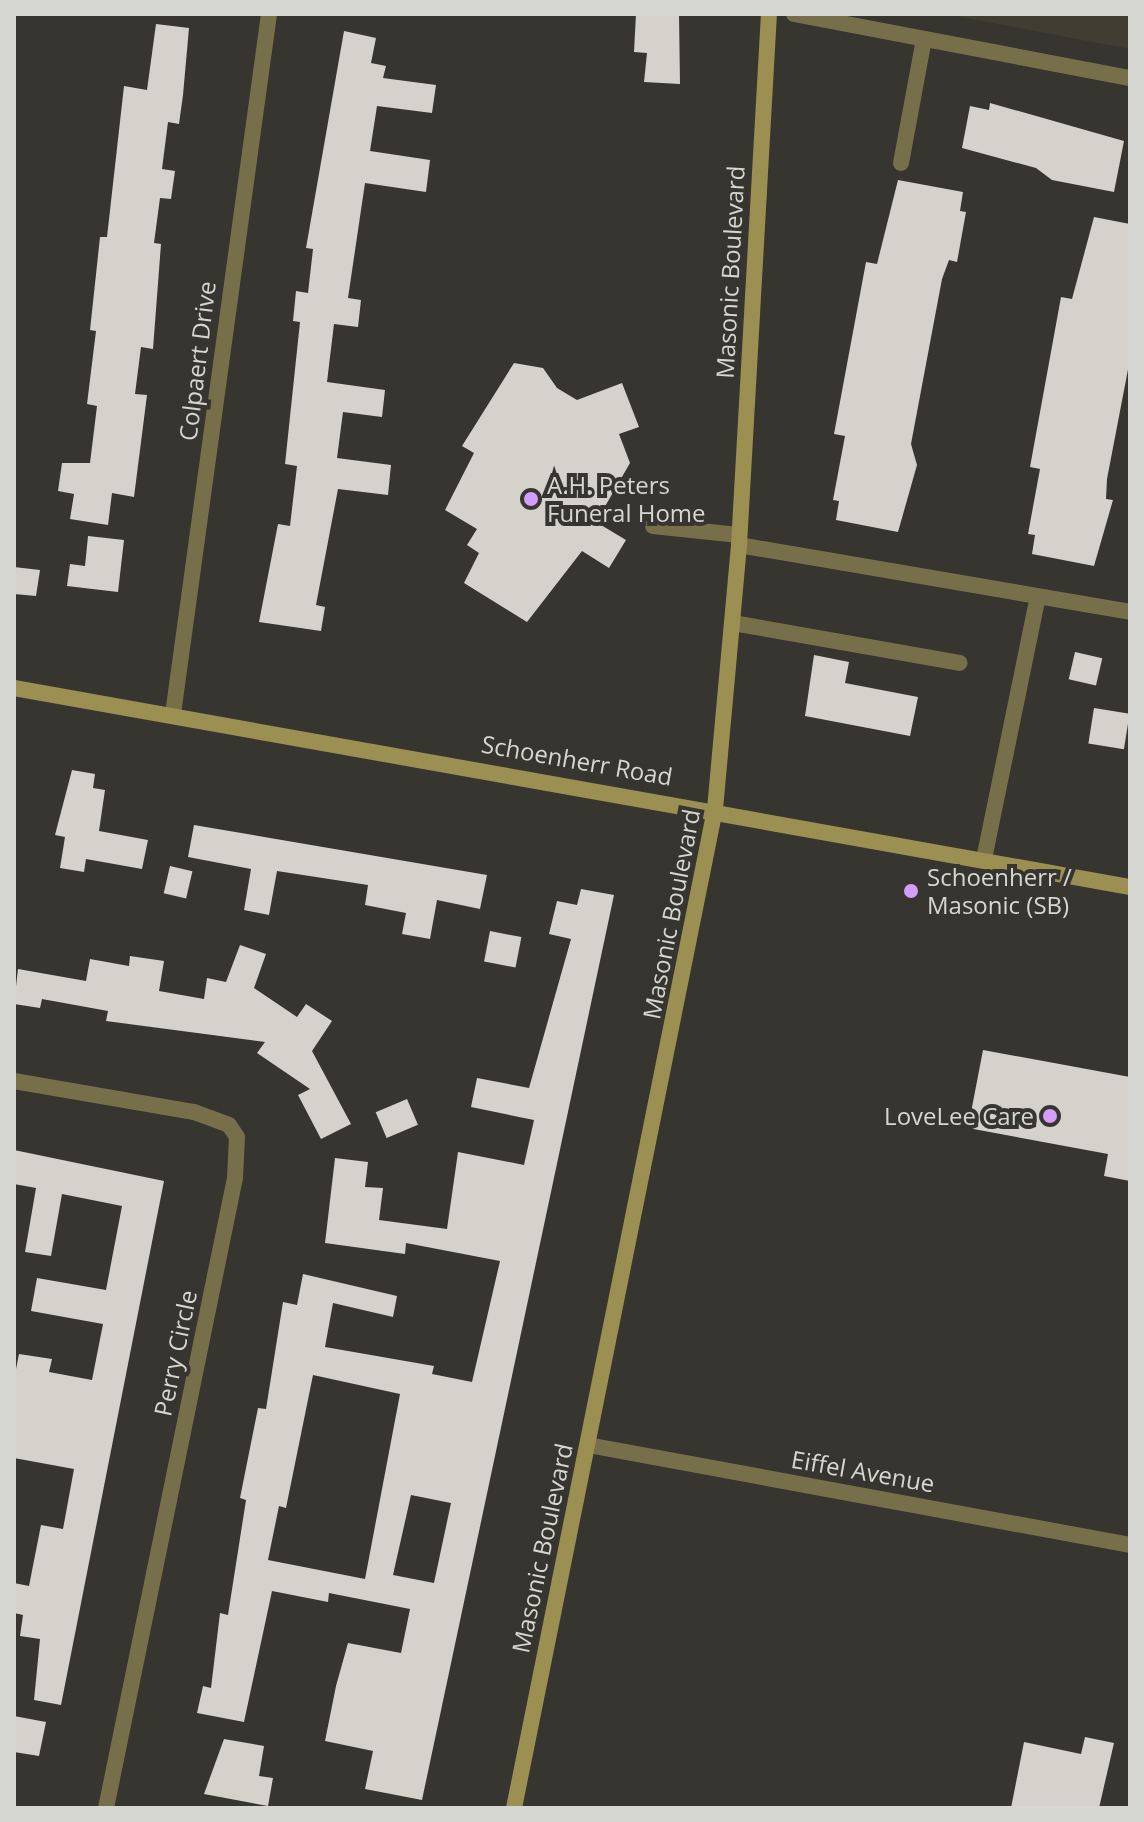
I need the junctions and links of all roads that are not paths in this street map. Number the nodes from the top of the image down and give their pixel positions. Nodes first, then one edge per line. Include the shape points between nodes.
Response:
1 (269, 14) edge
2 (769, 14) edge
3 (794, 14) edge
4 (924, 39) junction
5 (1130, 78) edge
6 (901, 163) dead end
7 (653, 526) dead end
8 (739, 540) junction
9 (1038, 596) junction
10 (1130, 612) edge
11 (733, 623) junction
12 (960, 663) dead end
13 (14, 688) edge
14 (173, 714) junction
15 (715, 809) junction
16 (984, 859) junction
17 (1130, 887) edge
18 (14, 1081) edge
19 (588, 1445) junction
20 (1130, 1545) edge
21 (106, 1808) edge
22 (514, 1808) edge

1 - 14 street, Colpaert Drive
2 - 8 street, Masonic Boulevard
3 - 4 street
4 - 5 street
4 - 6 street
7 - 8 street
8 - 9 street
8 - 11 street, Masonic Boulevard
9 - 10 street
9 - 16 street
11 - 12 street
11 - 15 street, Masonic Boulevard
13 - 14 street, Schoenherr Road
14 - 15 street, Schoenherr Road
15 - 16 street, Schoenherr Road
15 - 19 street, Masonic Boulevard
16 - 17 street, Schoenherr Road
18 - 21 street, Perry Circle via 194,1112 229,1125 237,1137 235,1178
19 - 20 street, Eiffel Avenue
19 - 22 street, Masonic Boulevard

